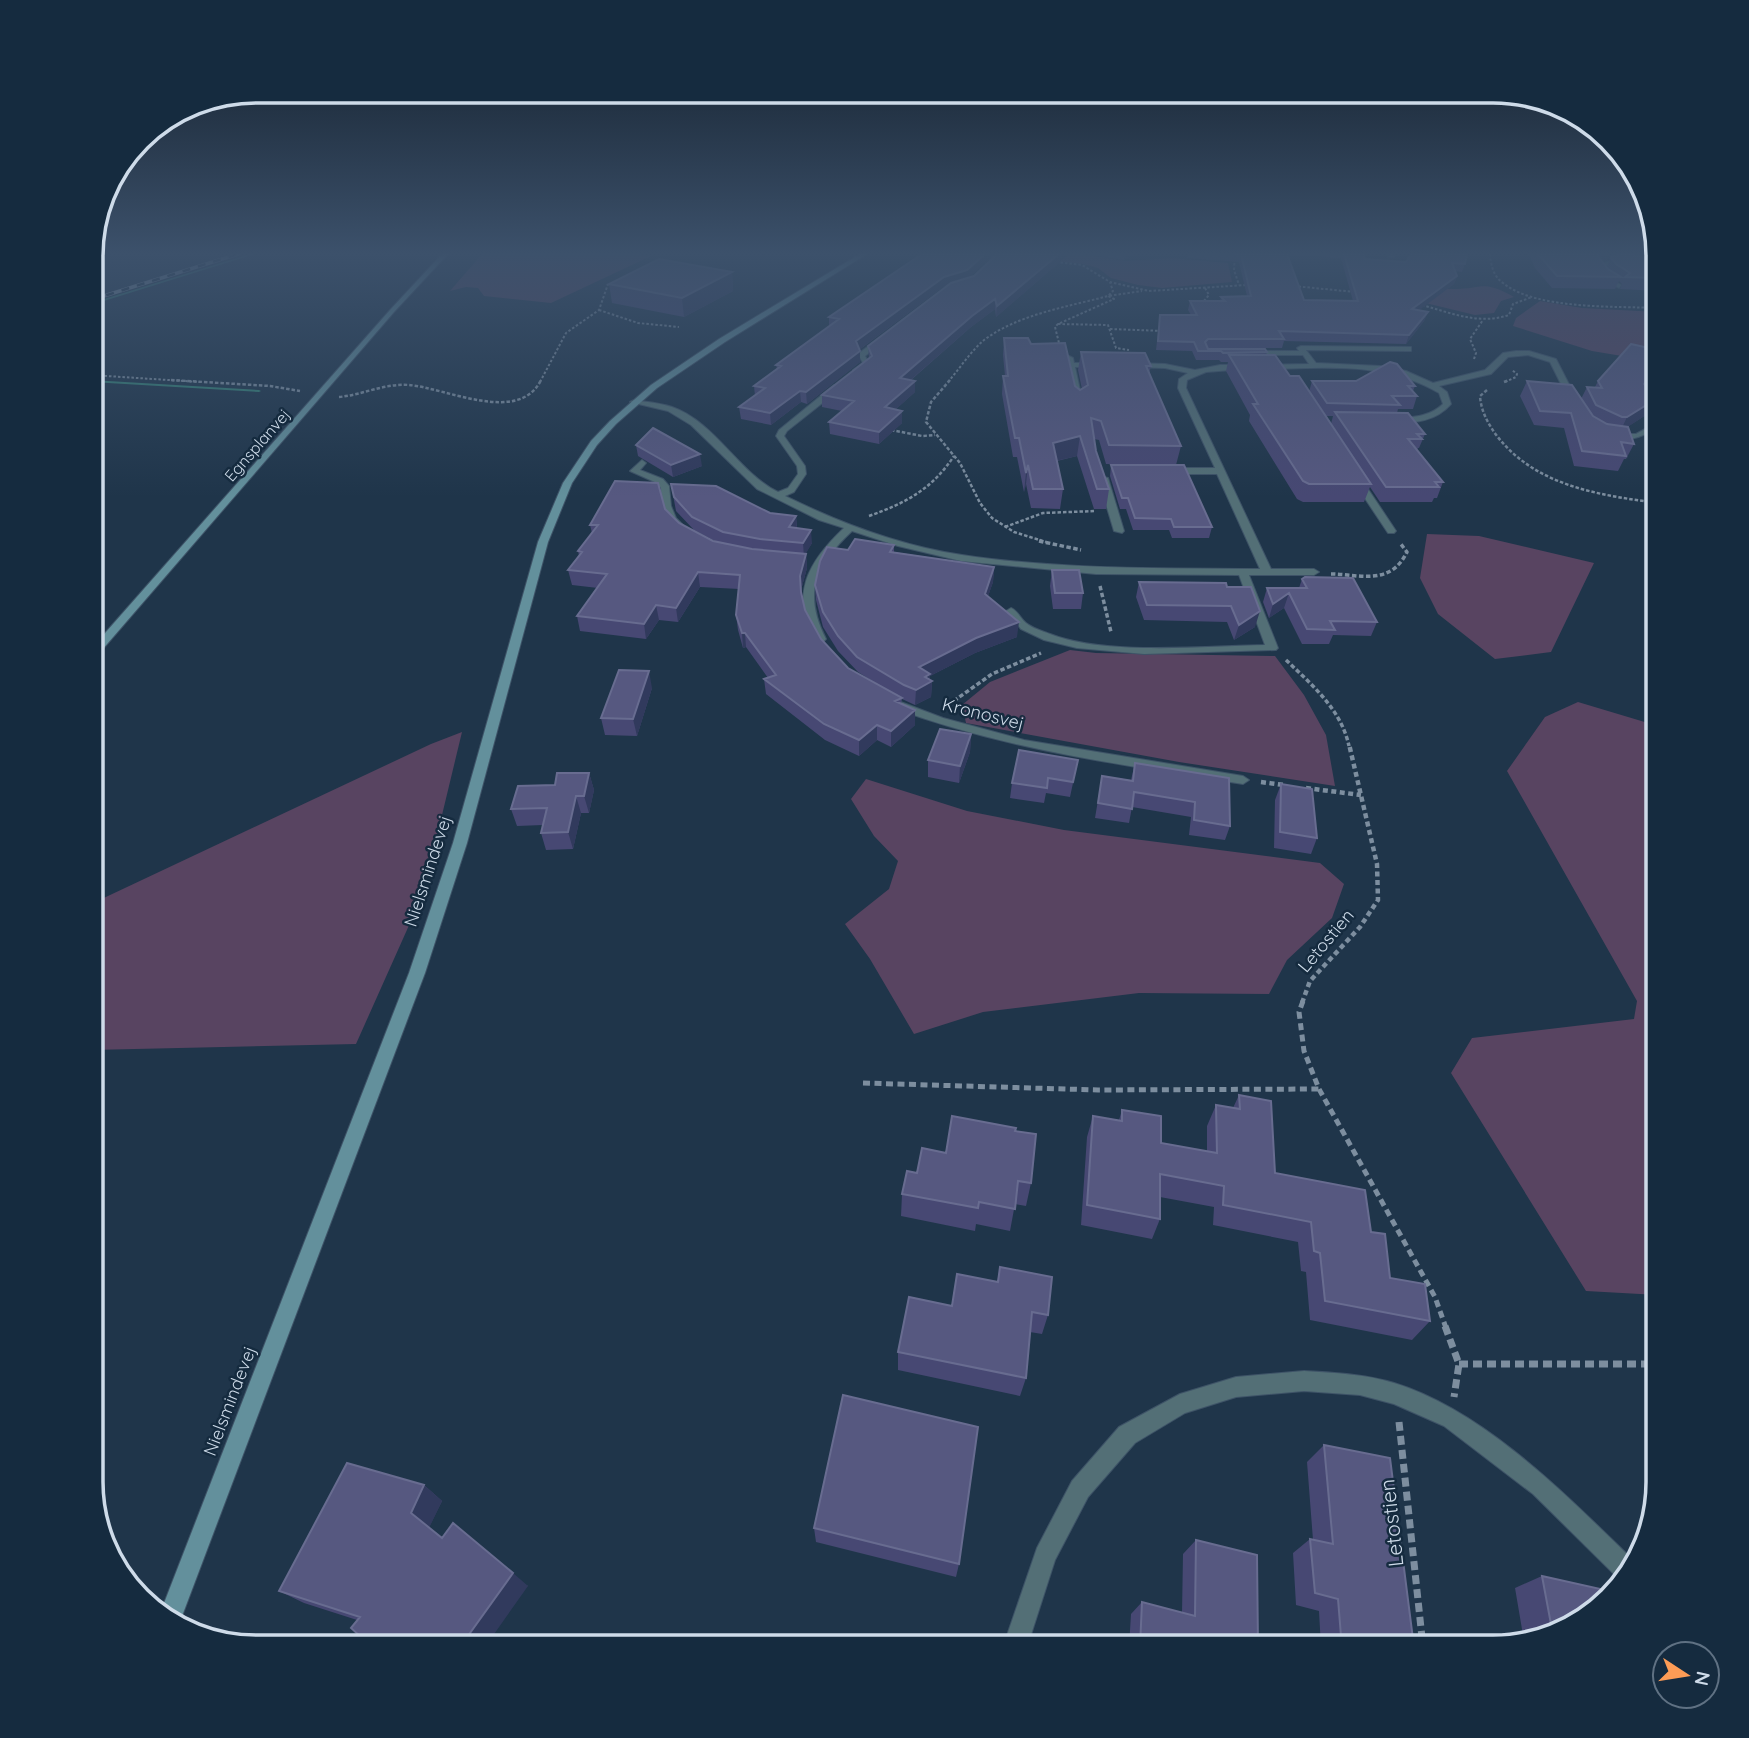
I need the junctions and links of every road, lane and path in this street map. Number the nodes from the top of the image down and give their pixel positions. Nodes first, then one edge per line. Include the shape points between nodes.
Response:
1 (372, 335) edge
2 (562, 335) edge
3 (731, 335) edge
4 (888, 335) edge
5 (994, 335) edge
6 (1057, 335) edge
7 (1112, 335) edge
8 (1473, 335) edge
9 (1408, 349) dead end
10 (1138, 352) edge
11 (1235, 353) edge
12 (1304, 353) junction
13 (1069, 361) junction
14 (1109, 365) edge
15 (1122, 365) edge
16 (1495, 366) junction
17 (1315, 367) junction
18 (1194, 372) junction
19 (104, 375) edge
20 (1434, 385) junction
21 (1497, 385) dead end
22 (1488, 390) dead end
23 (318, 396) junction
24 (634, 402) junction
25 (1079, 404) edge
26 (1579, 411) edge
27 (1389, 421) edge
28 (887, 429) edge
29 (1646, 430) edge
30 (935, 435) junction
31 (1603, 435) edge
32 (954, 456) junction
33 (642, 463) dead end
34 (1348, 464) edge
35 (1114, 470) edge
36 (1154, 470) edge
37 (1221, 471) junction
38 (778, 496) junction
39 (1646, 501) edge
40 (1113, 511) junction
41 (1004, 527) junction
42 (850, 528) junction
43 (1119, 530) dead end
44 (1391, 531) joint
45 (694, 537) edge
46 (1096, 571) junction
47 (1243, 572) junction
48 (1267, 572) junction
49 (1314, 572) joint
50 (1010, 611) edge
51 (104, 641) edge
52 (1068, 643) junction
53 (1272, 648) junction
54 (1115, 649) junction
55 (827, 650) edge
56 (887, 699) edge
57 (930, 719) junction
58 (1243, 780) joint
59 (1361, 795) junction
60 (863, 1083) dead end
61 (1319, 1089) junction
62 (1459, 1364) junction
63 (1646, 1364) edge
64 (1396, 1394) junction
65 (1451, 1419) junction
66 (1621, 1565) edge
67 (173, 1610) edge
68 (1019, 1635) edge
69 (1422, 1635) edge

1 - 23 street, Egnsplanvej
2 - 23 path via 535,391 520,400 483,401 411,385 354,396
3 - 24 street, Nielsmindevej
4 - 38 street via 861,356 867,363 783,430 780,436 802,474 791,490
5 - 30 path via 982,342 931,402 926,422
6 - 13 path
7 - 10 path via 1116,348
8 - 16 path via 1474,359
9 - 12 street via 1301,348
11 - 12 street
12 - 17 street
13 - 14 street
13 - 25 street
15 - 18 street
16 - 20 street via 1488,372
16 - 21 path via 1517,374
16 - 26 street via 1506,355 1516,353 1552,361
17 - 18 street via 1231,366
17 - 20 street via 1383,369
18 - 37 street via 1183,379 1182,388
19 - 23 path via 270,386
20 - 27 street via 1447,404 1440,412
22 - 39 path via 1480,402 1490,426 1502,446 1527,468 1571,486
23 - 51 street, Egnsplanvej
24 - 38 street via 670,409 694,423 760,487
24 - 67 street, Nielsmindevej via 605,430 557,502 460,843 416,973
28 - 30 path
29 - 31 street via 1629,438
30 - 32 path
32 - 41 path via 981,506
32 - 42 path via 938,482 919,496 867,516
33 - 45 street via 634,471 660,481 673,519
34 - 44 street
35 - 40 street via 1100,470
36 - 37 street
37 - 48 street
38 - 42 street
40 - 41 path via 1043,513
40 - 43 street
41 - 46 path via 1089,554
42 - 46 street via 961,558
42 - 55 street via 810,562 808,606 814,629
44 - 49 path via 1407,552 1386,574 1345,577
46 - 47 street
46 - 54 path
47 - 48 street
47 - 53 street
48 - 49 street
50 - 52 street via 1023,627
52 - 54 street
52 - 57 path via 992,674
53 - 54 street
53 - 59 path, Letostien via 1328,701 1346,731
56 - 57 street, Kronosvej
57 - 58 street, Kronosvej via 990,736
58 - 59 path
59 - 61 path, Letostien via 1377,864 1378,900 1360,927 1310,981 1299,1012 1304,1051
60 - 61 path via 1098,1090
61 - 62 path, Letostien via 1435,1297
62 - 63 path
62 - 65 path, Letostien
64 - 65 street
64 - 68 street via 1360,1385 1304,1381 1236,1387 1180,1404 1127,1435 1080,1489 1068,1511 1045,1556
64 - 69 path, Letostien
65 - 66 street via 1541,1486

